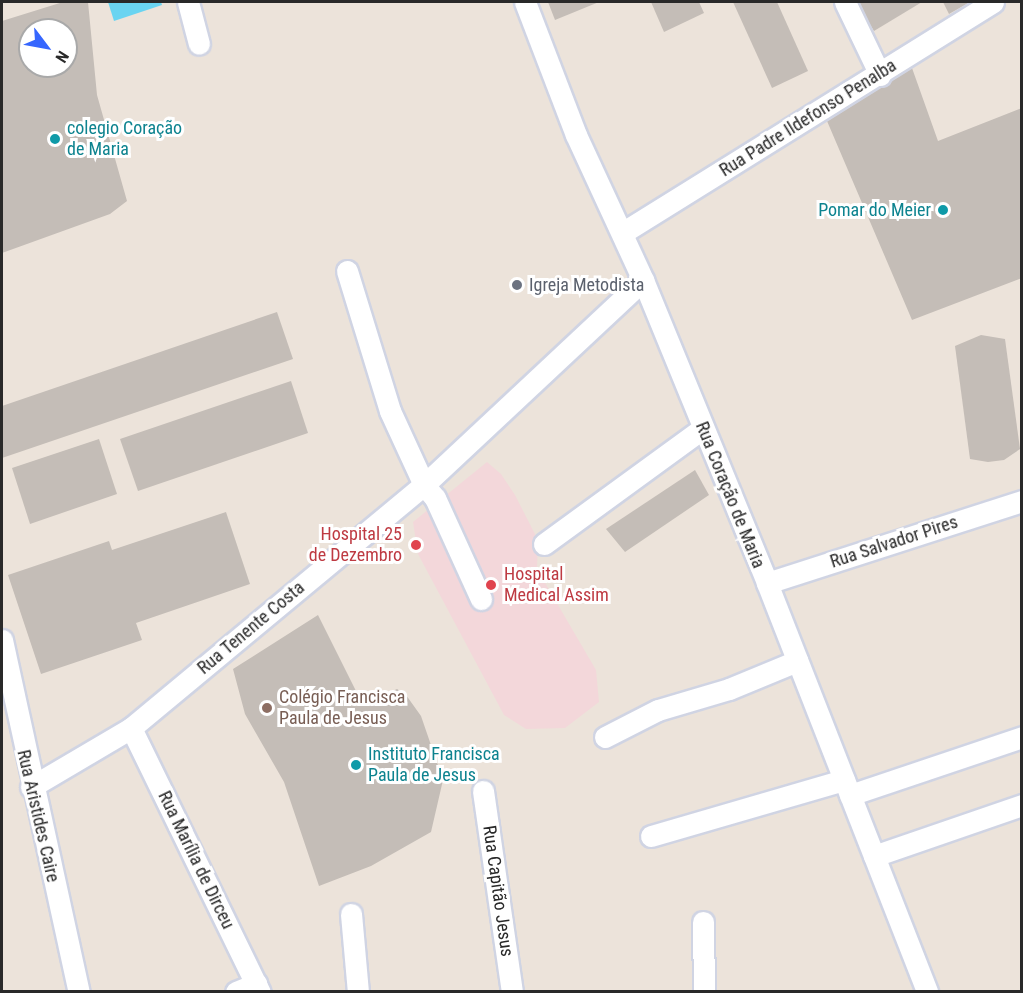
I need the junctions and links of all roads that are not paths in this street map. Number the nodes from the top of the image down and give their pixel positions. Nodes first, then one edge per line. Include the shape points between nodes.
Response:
1 (188, 2) edge
2 (525, 2) edge
3 (844, 2) edge
4 (993, 2) edge
5 (199, 44) dead end
6 (880, 75) junction
7 (622, 233) junction
8 (347, 271) dead end
9 (643, 280) junction
10 (703, 428) junction
11 (424, 484) junction
12 (1022, 501) edge
13 (544, 544) dead end
14 (767, 583) junction
15 (481, 599) dead end
16 (2, 640) edge
17 (797, 661) junction
18 (7, 695) edge
19 (131, 728) junction
20 (605, 737) dead end
21 (1022, 737) edge
22 (31, 787) junction
23 (847, 788) junction
24 (483, 791) dead end
25 (1022, 805) edge
26 (651, 836) dead end
27 (874, 856) junction
28 (351, 914) dead end
29 (703, 922) dead end
30 (258, 988) edge
31 (79, 992) edge
32 (236, 992) edge
33 (358, 992) edge
34 (512, 992) edge
35 (704, 992) edge
36 (927, 992) edge

1 - 5 street
2 - 7 street, Rua Coração de Maria via 576,135
3 - 6 street
4 - 6 street, Rua Padre Ildefonso Penalba
6 - 7 street, Rua Padre Ildefonso Penalba
7 - 9 street, Rua Coração de Maria
8 - 11 street via 390,411
9 - 10 street, Rua Coração de Maria
9 - 11 street, Rua Tenente Costa
10 - 13 street
10 - 14 street, Rua Coração de Maria
11 - 15 street via 435,498
11 - 19 street, Rua Tenente Costa
12 - 14 street, Rua Salvador Pires
14 - 17 street, Rua Coração de Maria
16 - 18 street, Rua Aristides Caire
17 - 20 street via 729,689 658,710
17 - 23 street, Rua Coração de Maria
18 - 22 street, Rua Aristides Caire
19 - 22 street, Rua Tenente Costa
19 - 30 street, Rua Marília de Dirceu
21 - 23 street
22 - 31 street, Rua Aristides Caire
23 - 26 street
23 - 27 street, Rua Coração de Maria
24 - 34 street, Rua Capitão Jesus
25 - 27 street
27 - 36 street, Rua Coração de Maria
28 - 33 street
29 - 35 street
30 - 32 street

